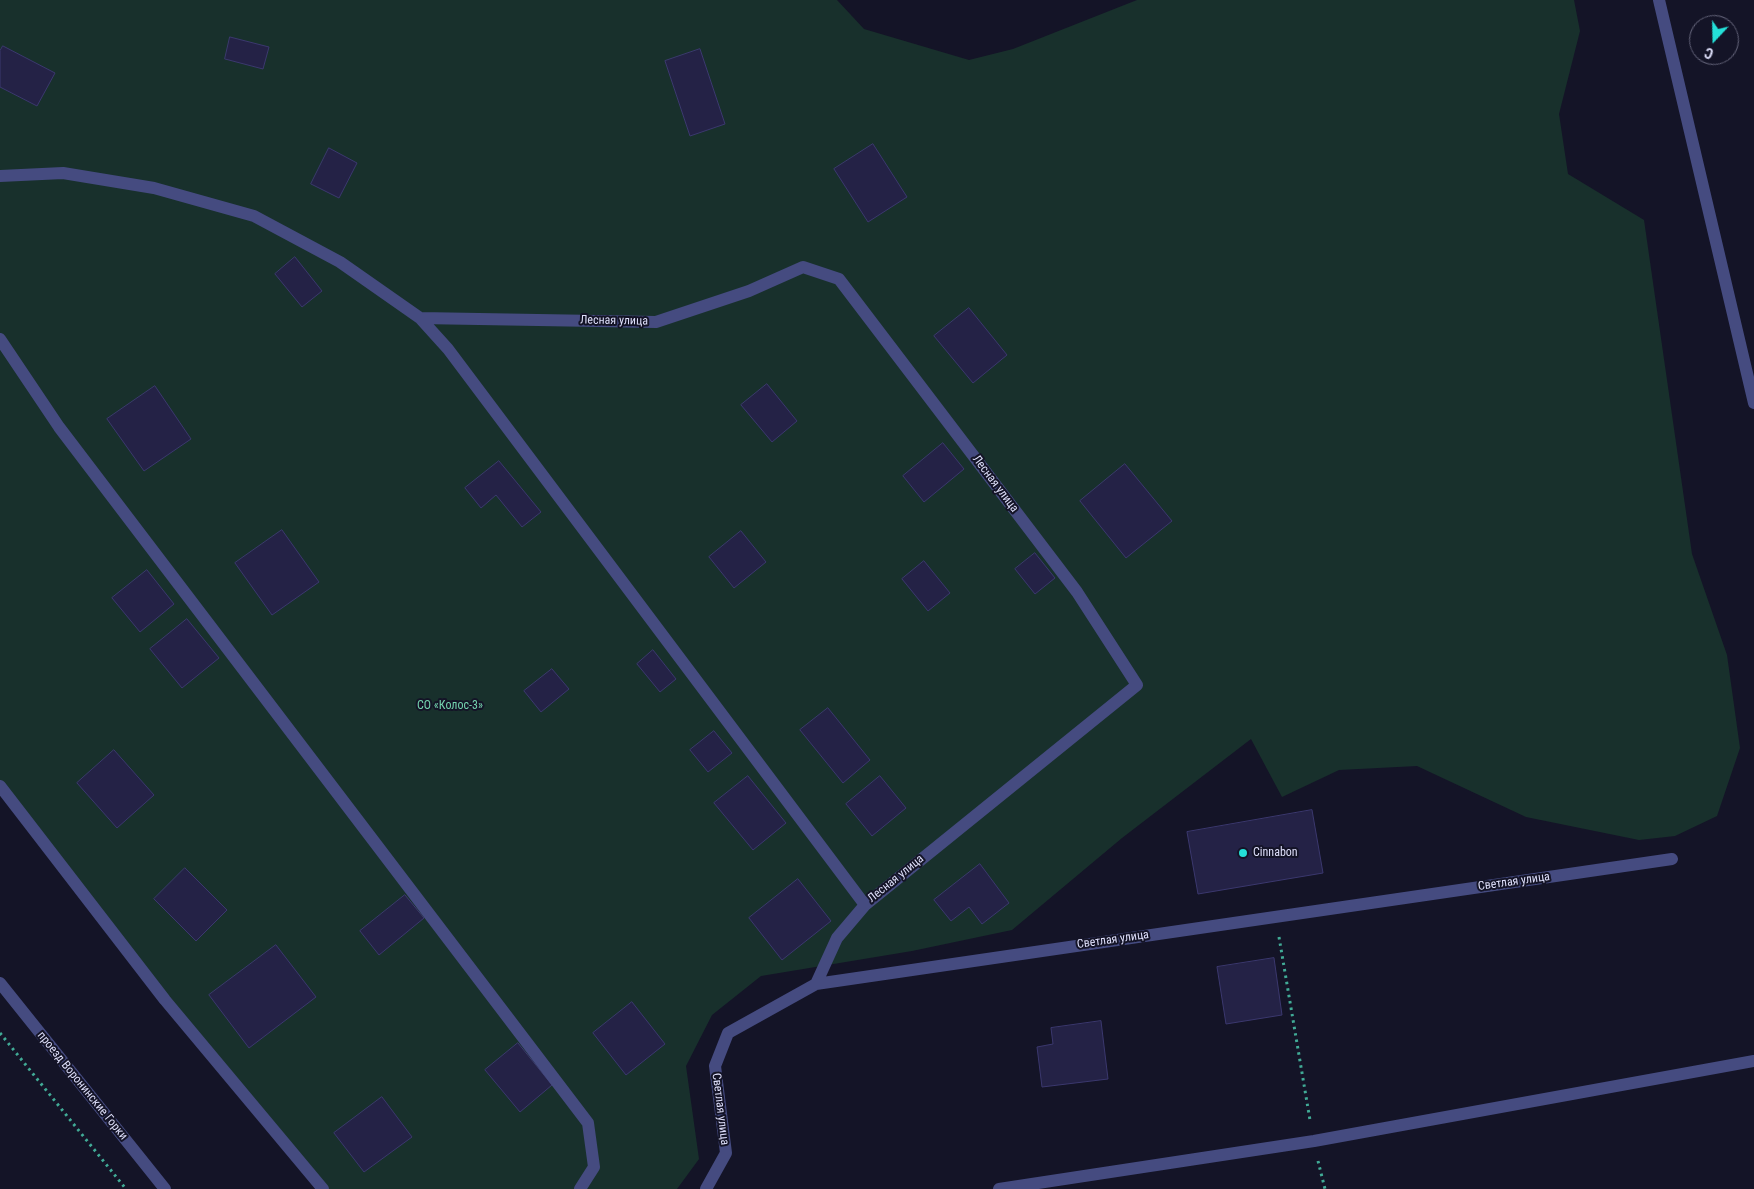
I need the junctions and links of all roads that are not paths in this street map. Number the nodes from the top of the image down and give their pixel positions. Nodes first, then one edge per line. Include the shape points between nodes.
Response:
1 (1658, 0) edge
2 (0, 176) edge
3 (420, 318) junction
4 (0, 339) edge
5 (1754, 403) edge
6 (0, 786) edge
7 (1672, 859) dead end
8 (865, 905) junction
9 (0, 983) edge
10 (816, 984) junction
11 (1754, 1061) edge
12 (165, 1189) edge
13 (323, 1189) edge
14 (580, 1189) edge
15 (707, 1189) edge
16 (999, 1189) edge

1 - 5 street
2 - 3 street via 63,173 154,188 254,216 340,262
3 - 8 street via 448,349
3 - 8 street, Лесная улица via 656,322 749,291 803,267 839,280 1077,592 1136,686
4 - 14 street via 59,427 588,1123 594,1167
6 - 13 street via 165,1000
7 - 10 street, Светлая улица
8 - 10 street, Лесная улица via 837,938
9 - 12 street, проезд Воронинские Горки
10 - 15 street, Светлая улица via 728,1033 715,1066 726,1153
11 - 16 street via 1314,1141

